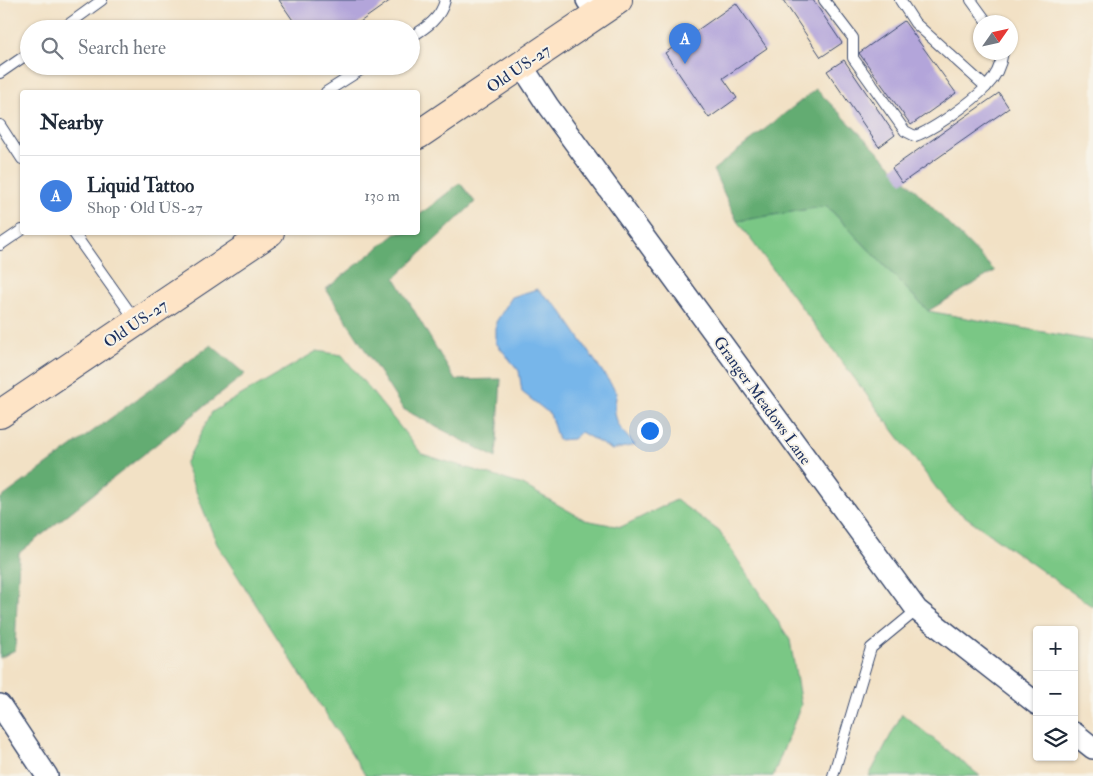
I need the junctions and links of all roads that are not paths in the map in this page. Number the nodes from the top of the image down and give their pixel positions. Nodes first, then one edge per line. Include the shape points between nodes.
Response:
1 (102, 0) edge
2 (445, 0) edge
3 (824, 0) edge
4 (900, 0) edge
5 (972, 0) edge
6 (601, 5) edge
7 (982, 15) edge
8 (74, 20) edge
9 (420, 31) edge
10 (20, 58) edge
11 (1002, 60) edge
12 (522, 66) junction
13 (0, 72) edge
14 (353, 75) edge
15 (986, 87) junction
16 (329, 90) edge
17 (0, 125) edge
18 (420, 134) edge
19 (20, 156) edge
20 (20, 231) edge
21 (75, 235) edge
22 (266, 235) edge
23 (0, 245) edge
24 (137, 322) junction
25 (0, 414) edge
26 (917, 610) junction
27 (1033, 701) edge
28 (3, 716) edge
29 (1078, 736) edge
30 (1093, 748) edge
31 (46, 776) edge
32 (833, 776) edge

1 - 8 lane
2 - 9 lane via 431,24
3 - 15 lane via 852,38 853,58 905,132 915,136 928,132
4 - 15 lane via 915,23
5 - 7 lane
6 - 12 main road, Old US-27
10 - 13 lane
11 - 15 lane
12 - 18 main road, Old US-27
12 - 26 street, Granger Meadows Lane
14 - 16 lane
17 - 19 lane
20 - 23 lane
21 - 24 lane
22 - 24 main road, Old US-27
24 - 25 main road, Old US-27
26 - 27 street, Granger Meadows Lane
26 - 32 lane via 871,648
28 - 31 street
29 - 30 street

